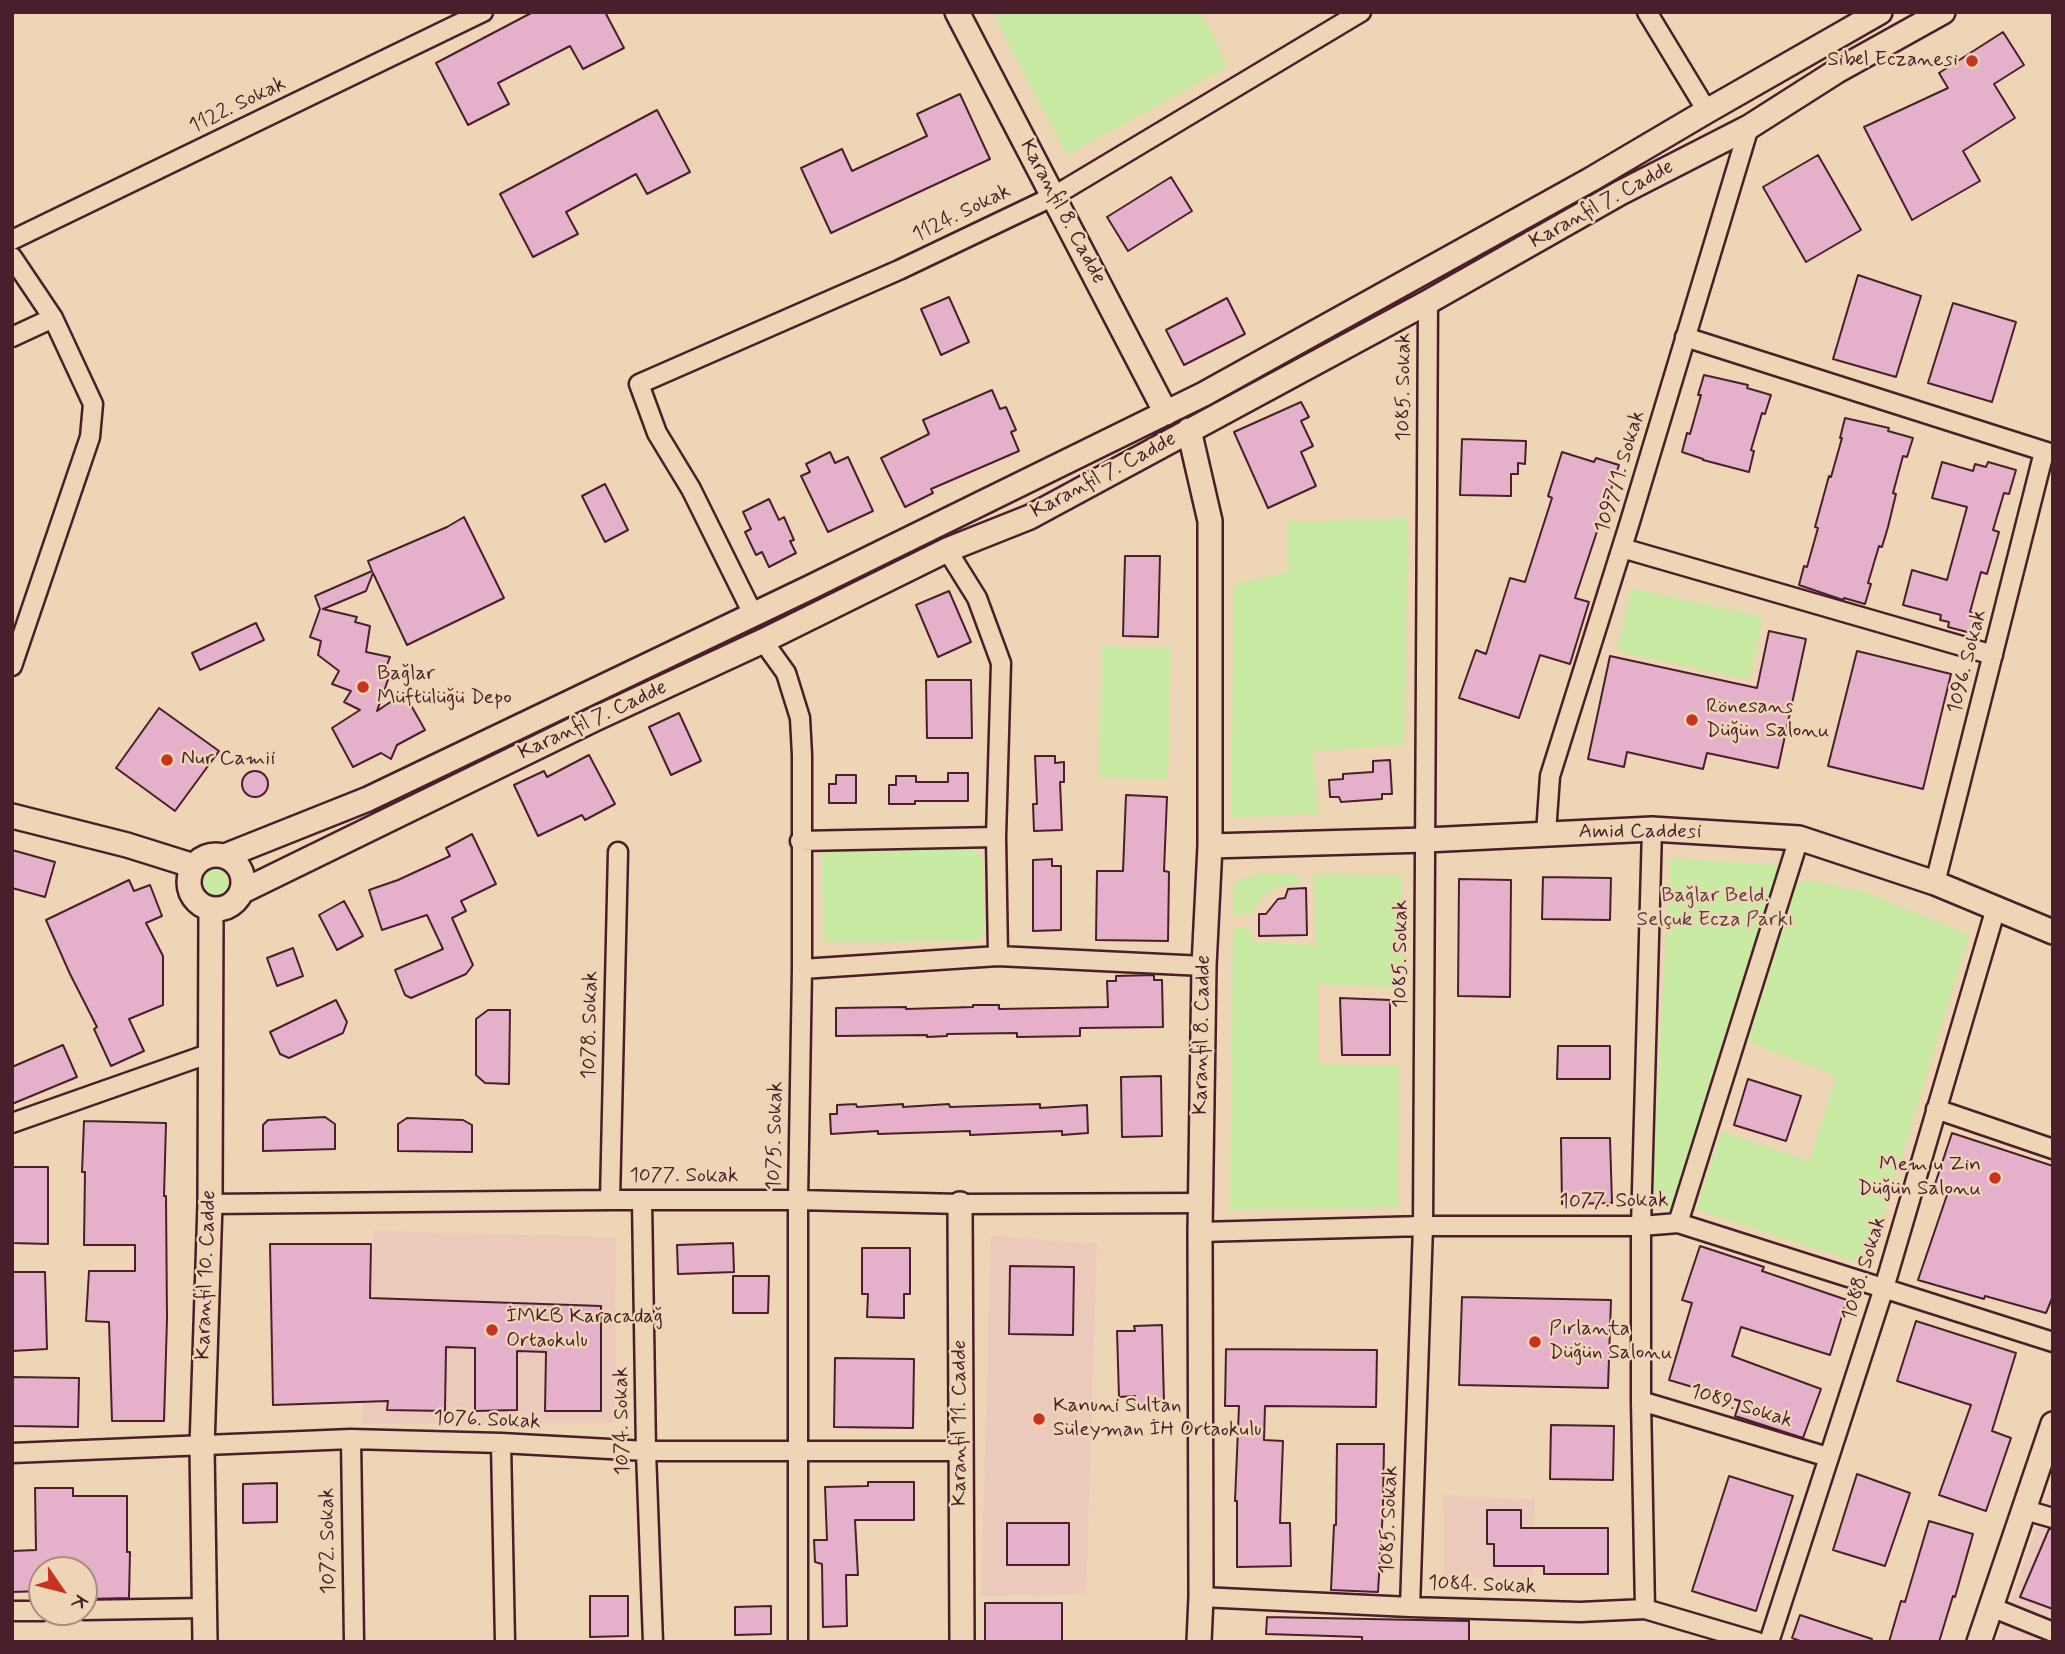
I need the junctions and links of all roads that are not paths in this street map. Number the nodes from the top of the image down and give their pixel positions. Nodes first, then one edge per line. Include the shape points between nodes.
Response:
1 (483, 12) edge
2 (957, 12) edge
3 (1361, 12) edge
4 (1647, 12) edge
5 (1880, 12) edge
6 (1942, 12) edge
7 (1707, 111) junction
8 (1749, 127) junction
9 (1054, 196) junction
10 (12, 240) edge
11 (12, 257) edge
12 (1428, 302) junction
13 (52, 318) junction
14 (12, 337) edge
15 (1685, 337) junction
16 (1166, 413) junction
17 (1189, 430) junction
18 (2048, 453) edge
19 (1622, 548) junction
20 (947, 550) junction
21 (753, 614) junction
22 (763, 641) junction
23 (1993, 654) junction
24 (12, 666) edge
25 (12, 816) edge
26 (1652, 829) junction
27 (1546, 833) junction
28 (996, 837) junction
29 (1799, 838) junction
30 (1426, 840) junction
31 (800, 841) junction
32 (1210, 846) junction
33 (618, 852) dead end
34 (225, 856) junction
35 (194, 866) junction
36 (1935, 883) junction
37 (241, 892) junction
38 (1996, 908) junction
39 (211, 909) junction
40 (2053, 932) edge
41 (998, 956) junction
42 (1204, 966) junction
43 (802, 969) junction
44 (211, 1053) junction
45 (1936, 1109) junction
46 (12, 1123) edge
47 (2053, 1149) edge
48 (610, 1199) junction
49 (642, 1200) junction
50 (798, 1200) junction
51 (1201, 1203) junction
52 (210, 1204) junction
53 (960, 1204) junction
54 (1678, 1223) junction
55 (1423, 1226) junction
56 (1641, 1226) junction
57 (1200, 1232) junction
58 (1884, 1288) junction
59 (2053, 1342) edge
60 (1641, 1401) junction
61 (2053, 1424) edge
62 (351, 1439) junction
63 (501, 1443) junction
64 (202, 1447) junction
65 (646, 1451) junction
66 (799, 1451) junction
67 (960, 1451) junction
68 (12, 1453) edge
69 (1828, 1457) junction
70 (2025, 1510) junction
71 (2053, 1518) edge
72 (1201, 1597) junction
73 (1410, 1607) junction
74 (1991, 1607) junction
75 (204, 1608) junction
76 (1645, 1609) junction
77 (98, 1610) edge
78 (2053, 1632) edge
79 (205, 1642) edge
80 (354, 1642) edge
81 (505, 1642) edge
82 (653, 1642) edge
83 (798, 1642) edge
84 (962, 1642) edge
85 (1199, 1642) edge
86 (1757, 1642) edge
87 (1769, 1642) edge
88 (1979, 1642) edge

1 - 10 street, 1122. Sokak
2 - 9 street, Karanfil 8. Cadde
3 - 9 street, 1124. Sokak
4 - 7 street
5 - 7 street, Karanfil 7. Cadde
6 - 8 street, Karanfil 7. Cadde
7 - 16 street, Karanfil 7. Cadde
8 - 12 street, Karanfil 7. Cadde via 1620,193
8 - 15 street, 1097/1. Sokak
9 - 16 street, Karanfil 8. Cadde
9 - 21 street, 1124. Sokak via 639,384 657,433 691,489
11 - 13 street
12 - 17 street, Karanfil 7. Cadde
12 - 30 street, 1085. Sokak
13 - 14 street
13 - 24 street via 93,404 90,437
15 - 18 street
15 - 19 street, 1097/1. Sokak
16 - 21 street, Karanfil 7. Cadde
17 - 20 street, Karanfil 7. Cadde via 1030,517
17 - 32 street, Karanfil 8. Cadde via 1210,521
18 - 23 street, 1096. Sokak
19 - 23 street
19 - 27 street, 1097/1. Sokak via 1550,776
20 - 22 street, Karanfil 7. Cadde
20 - 28 street via 977,598 1001,663
21 - 34 street, Karanfil 7. Cadde via 368,799
22 - 31 street, 1075. Sokak via 786,673 800,718
22 - 37 street, Karanfil 7. Cadde
23 - 36 street, 1096. Sokak
25 - 35 street
26 - 27 street, Amid Caddesi
26 - 29 street, Amid Caddesi
26 - 56 street
27 - 30 street, Amid Caddesi
28 - 31 street
28 - 41 street
29 - 36 street, Amid Caddesi
29 - 54 street
30 - 32 street, Amid Caddesi
30 - 55 street, 1085. Sokak
31 - 43 street, 1075. Sokak
32 - 42 street, Karanfil 8. Cadde
33 - 48 street, 1078. Sokak
34 - 35 street via 208,856
34 - 37 street via 239,867
35 - 39 street via 190,892
36 - 38 street, Amid Caddesi
37 - 39 street via 229,906
38 - 40 street, Amid Caddesi
38 - 45 street, 1088. Sokak
39 - 44 street, Karanfil 10. Cadde
41 - 42 street
41 - 43 street
42 - 51 street, Karanfil 8. Cadde
43 - 50 street, 1075. Sokak
44 - 46 street
44 - 52 street, Karanfil 10. Cadde
45 - 47 street
45 - 58 street, 1088. Sokak
48 - 49 street, 1077. Sokak
48 - 52 street, 1077. Sokak
49 - 50 street, 1077. Sokak
49 - 65 street, 1074. Sokak
50 - 53 street, 1077. Sokak
50 - 66 street, 1075. Sokak
51 - 53 street, 1077. Sokak
51 - 57 street, Karanfil 8. Cadde
52 - 64 street, Karanfil 10. Cadde
53 - 67 street, Karanfil 11. Cadde
54 - 56 street, 1077. Sokak
54 - 58 street, 1077. Sokak
55 - 56 street, 1077. Sokak
55 - 57 street, 1077. Sokak
55 - 73 street, 1085. Sokak
56 - 60 street
57 - 72 street, Karanfil 8. Cadde
58 - 59 street, 1077. Sokak
58 - 69 street, 1088. Sokak
60 - 69 street, 1089. Sokak
60 - 76 street
61 - 70 street
62 - 63 street, 1076. Sokak
62 - 64 street, 1076. Sokak
62 - 80 street, 1072. Sokak
63 - 65 street, 1076. Sokak
63 - 81 street
64 - 68 street, 1076. Sokak
64 - 75 street, Karanfil 10. Cadde
65 - 66 street, 1076. Sokak
65 - 82 street, 1074. Sokak
66 - 67 street, 1076. Sokak
66 - 83 street, 1075. Sokak
67 - 84 street, Karanfil 11. Cadde
69 - 87 street, 1088. Sokak
70 - 71 street
70 - 74 street
72 - 73 street, 1084. Sokak
72 - 85 street, Karanfil 8. Cadde
73 - 76 street, 1084. Sokak via 1580,1612
74 - 78 street
74 - 88 street
75 - 77 street
75 - 79 street, Karanfil 10. Cadde
76 - 86 street, 1084. Sokak

